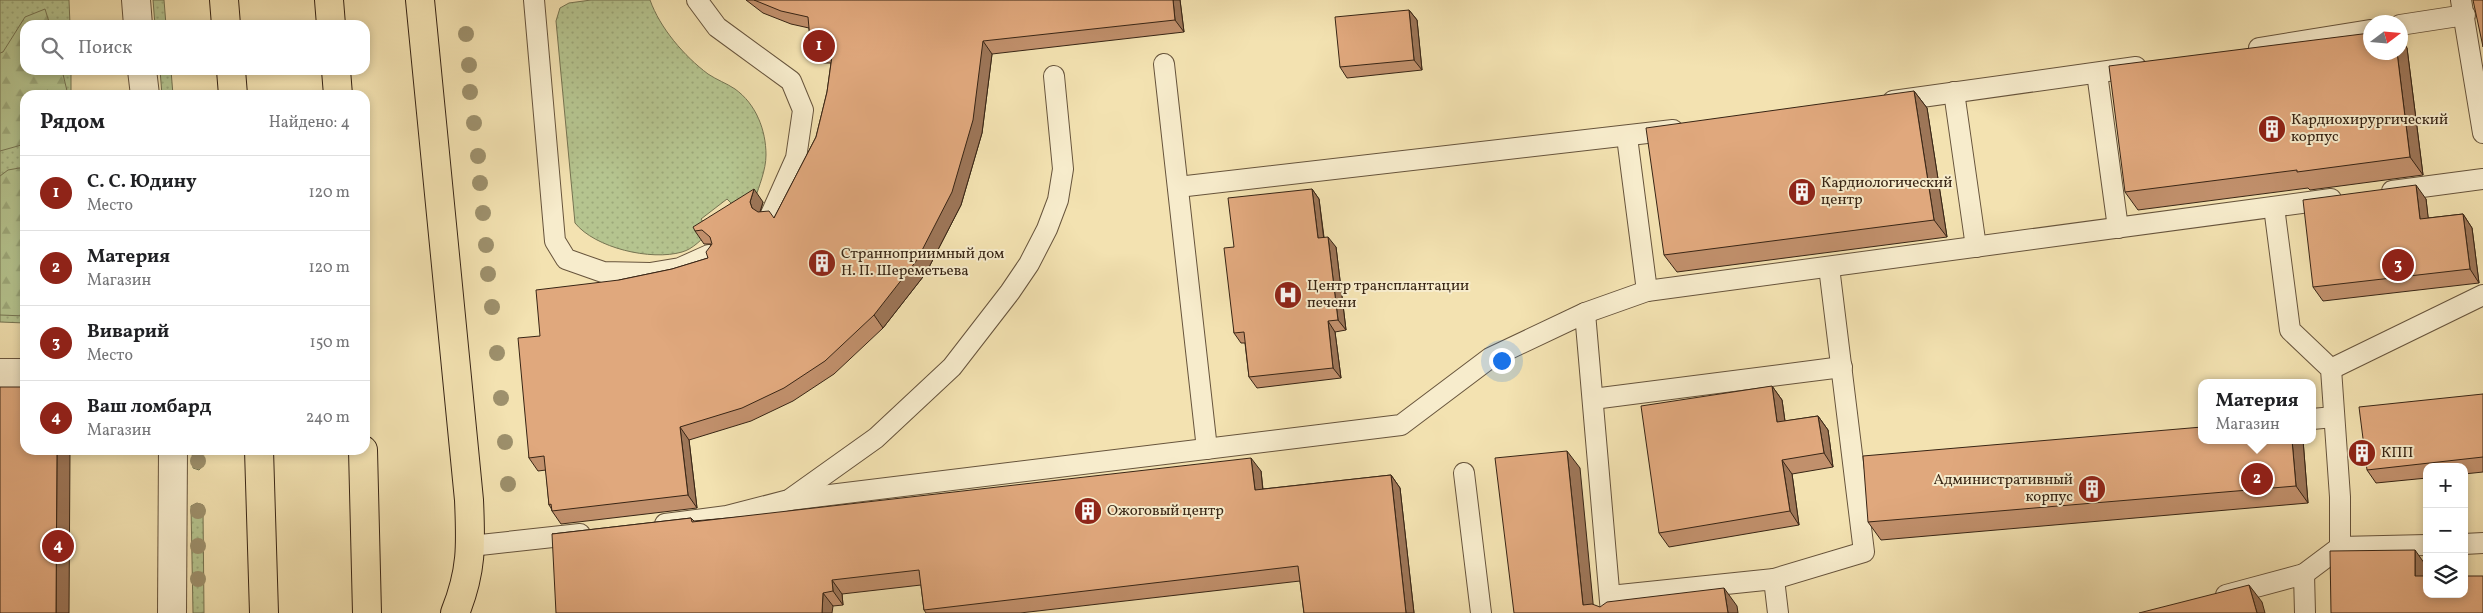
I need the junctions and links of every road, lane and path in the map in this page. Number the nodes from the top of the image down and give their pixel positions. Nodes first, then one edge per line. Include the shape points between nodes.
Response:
1 (136, 0) edge
2 (224, 0) edge
3 (329, 0) edge
4 (420, 0) edge
5 (534, 0) edge
6 (698, 0) edge
7 (2463, 8) edge
8 (138, 20) edge
9 (226, 20) edge
10 (331, 20) edge
11 (2408, 23) edge
12 (2363, 31) edge
13 (2243, 50) edge
14 (1164, 64) dead end
15 (2155, 64) edge
16 (2097, 73) junction
17 (143, 75) edge
18 (231, 75) edge
19 (336, 75) edge
20 (1054, 76) dead end
21 (144, 90) edge
22 (232, 90) edge
23 (338, 90) edge
24 (1954, 92) junction
25 (1877, 103) edge
26 (1694, 128) edge
27 (2483, 133) edge
28 (1627, 137) junction
29 (2483, 179) edge
30 (1178, 187) junction
31 (2274, 207) junction
32 (771, 214) edge
33 (2118, 228) junction
34 (1976, 247) junction
35 (710, 255) edge
36 (1829, 267) junction
37 (1647, 291) junction
38 (2483, 295) edge
39 (1585, 313) junction
40 (1842, 367) junction
41 (2331, 369) junction
42 (0, 373) edge
43 (20, 373) edge
44 (1593, 399) junction
45 (2334, 417) junction
46 (2316, 419) edge
47 (1207, 449) junction
48 (173, 455) edge
49 (259, 455) edge
50 (363, 455) edge
51 (1464, 473) dead end
52 (789, 500) junction
53 (649, 526) edge
54 (600, 532) edge
55 (2483, 543) edge
56 (2423, 544) edge
57 (2468, 544) edge
58 (471, 546) junction
59 (2340, 547) junction
60 (2304, 574) junction
61 (1774, 579) junction
62 (2210, 598) edge
63 (1610, 605) edge
64 (172, 613) edge
65 (264, 613) edge
66 (367, 613) edge
67 (455, 613) edge
68 (1481, 613) edge
69 (1778, 613) edge
70 (2305, 613) edge

1 - 8 street
2 - 9 main road
3 - 10 main road
4 - 58 main road via 455,346
5 - 35 lane via 556,241 566,259 603,272 650,273 680,268
6 - 32 lane via 717,27 791,81 803,110 796,158
7 - 11 lane
7 - 27 lane
12 - 13 lane
14 - 30 lane
15 - 16 lane
16 - 24 lane
16 - 33 lane
17 - 21 street
18 - 22 main road
19 - 23 main road
20 - 52 lane via 1063,169 1058,200 1029,264 952,367 876,438
24 - 25 lane
24 - 34 lane
26 - 28 lane
28 - 30 lane
28 - 37 lane
29 - 31 lane
30 - 47 lane
31 - 33 lane
31 - 41 lane via 2290,330
33 - 34 lane
34 - 36 lane
36 - 37 lane
36 - 40 lane
37 - 39 lane
38 - 41 lane
39 - 44 lane
39 - 47 lane via 1490,358 1401,425
40 - 44 lane
40 - 61 lane via 1864,552
41 - 45 lane
42 - 43 street
44 - 63 lane
45 - 46 lane
45 - 59 lane
47 - 52 lane
48 - 64 street
49 - 65 main road
50 - 66 main road
51 - 68 lane
52 - 53 lane via 727,516
54 - 58 lane
55 - 57 lane
56 - 59 lane
58 - 67 main road via 466,586
59 - 60 lane
60 - 62 lane
60 - 70 lane
61 - 63 lane
61 - 69 lane

